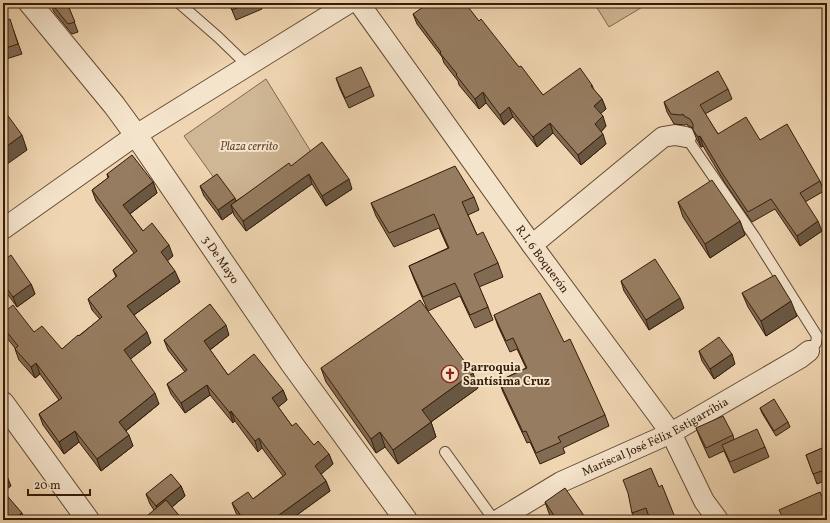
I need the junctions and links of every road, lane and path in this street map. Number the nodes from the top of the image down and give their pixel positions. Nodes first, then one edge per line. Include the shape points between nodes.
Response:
1 (30, 3) edge
2 (179, 3) edge
3 (350, 3) edge
4 (359, 3) edge
5 (248, 66) junction
6 (136, 135) junction
7 (686, 137) joint
8 (3, 230) edge
9 (532, 245) junction
10 (809, 350) joint
11 (3, 403) edge
12 (670, 433) junction
13 (445, 452) dead end
14 (88, 520) edge
15 (406, 520) edge
16 (494, 520) edge
17 (498, 520) edge
18 (718, 520) edge

1 - 6 street, 3 De Mayo
2 - 5 lane
3 - 5 street
4 - 9 street, R.I. 6 Boquerón
5 - 6 street
6 - 8 street
6 - 15 street, 3 De Mayo via 292,364
7 - 9 street via 663,137
7 - 10 lane via 754,236 817,336 816,343
9 - 12 street, R.I. 6 Boquerón
10 - 12 street, Mariscal José Félix Estigarribia via 800,358
11 - 14 street
12 - 17 street, Mariscal José Félix Estigarribia via 560,482
12 - 18 street, R.I. 6 Boquerón via 704,501
13 - 16 lane

